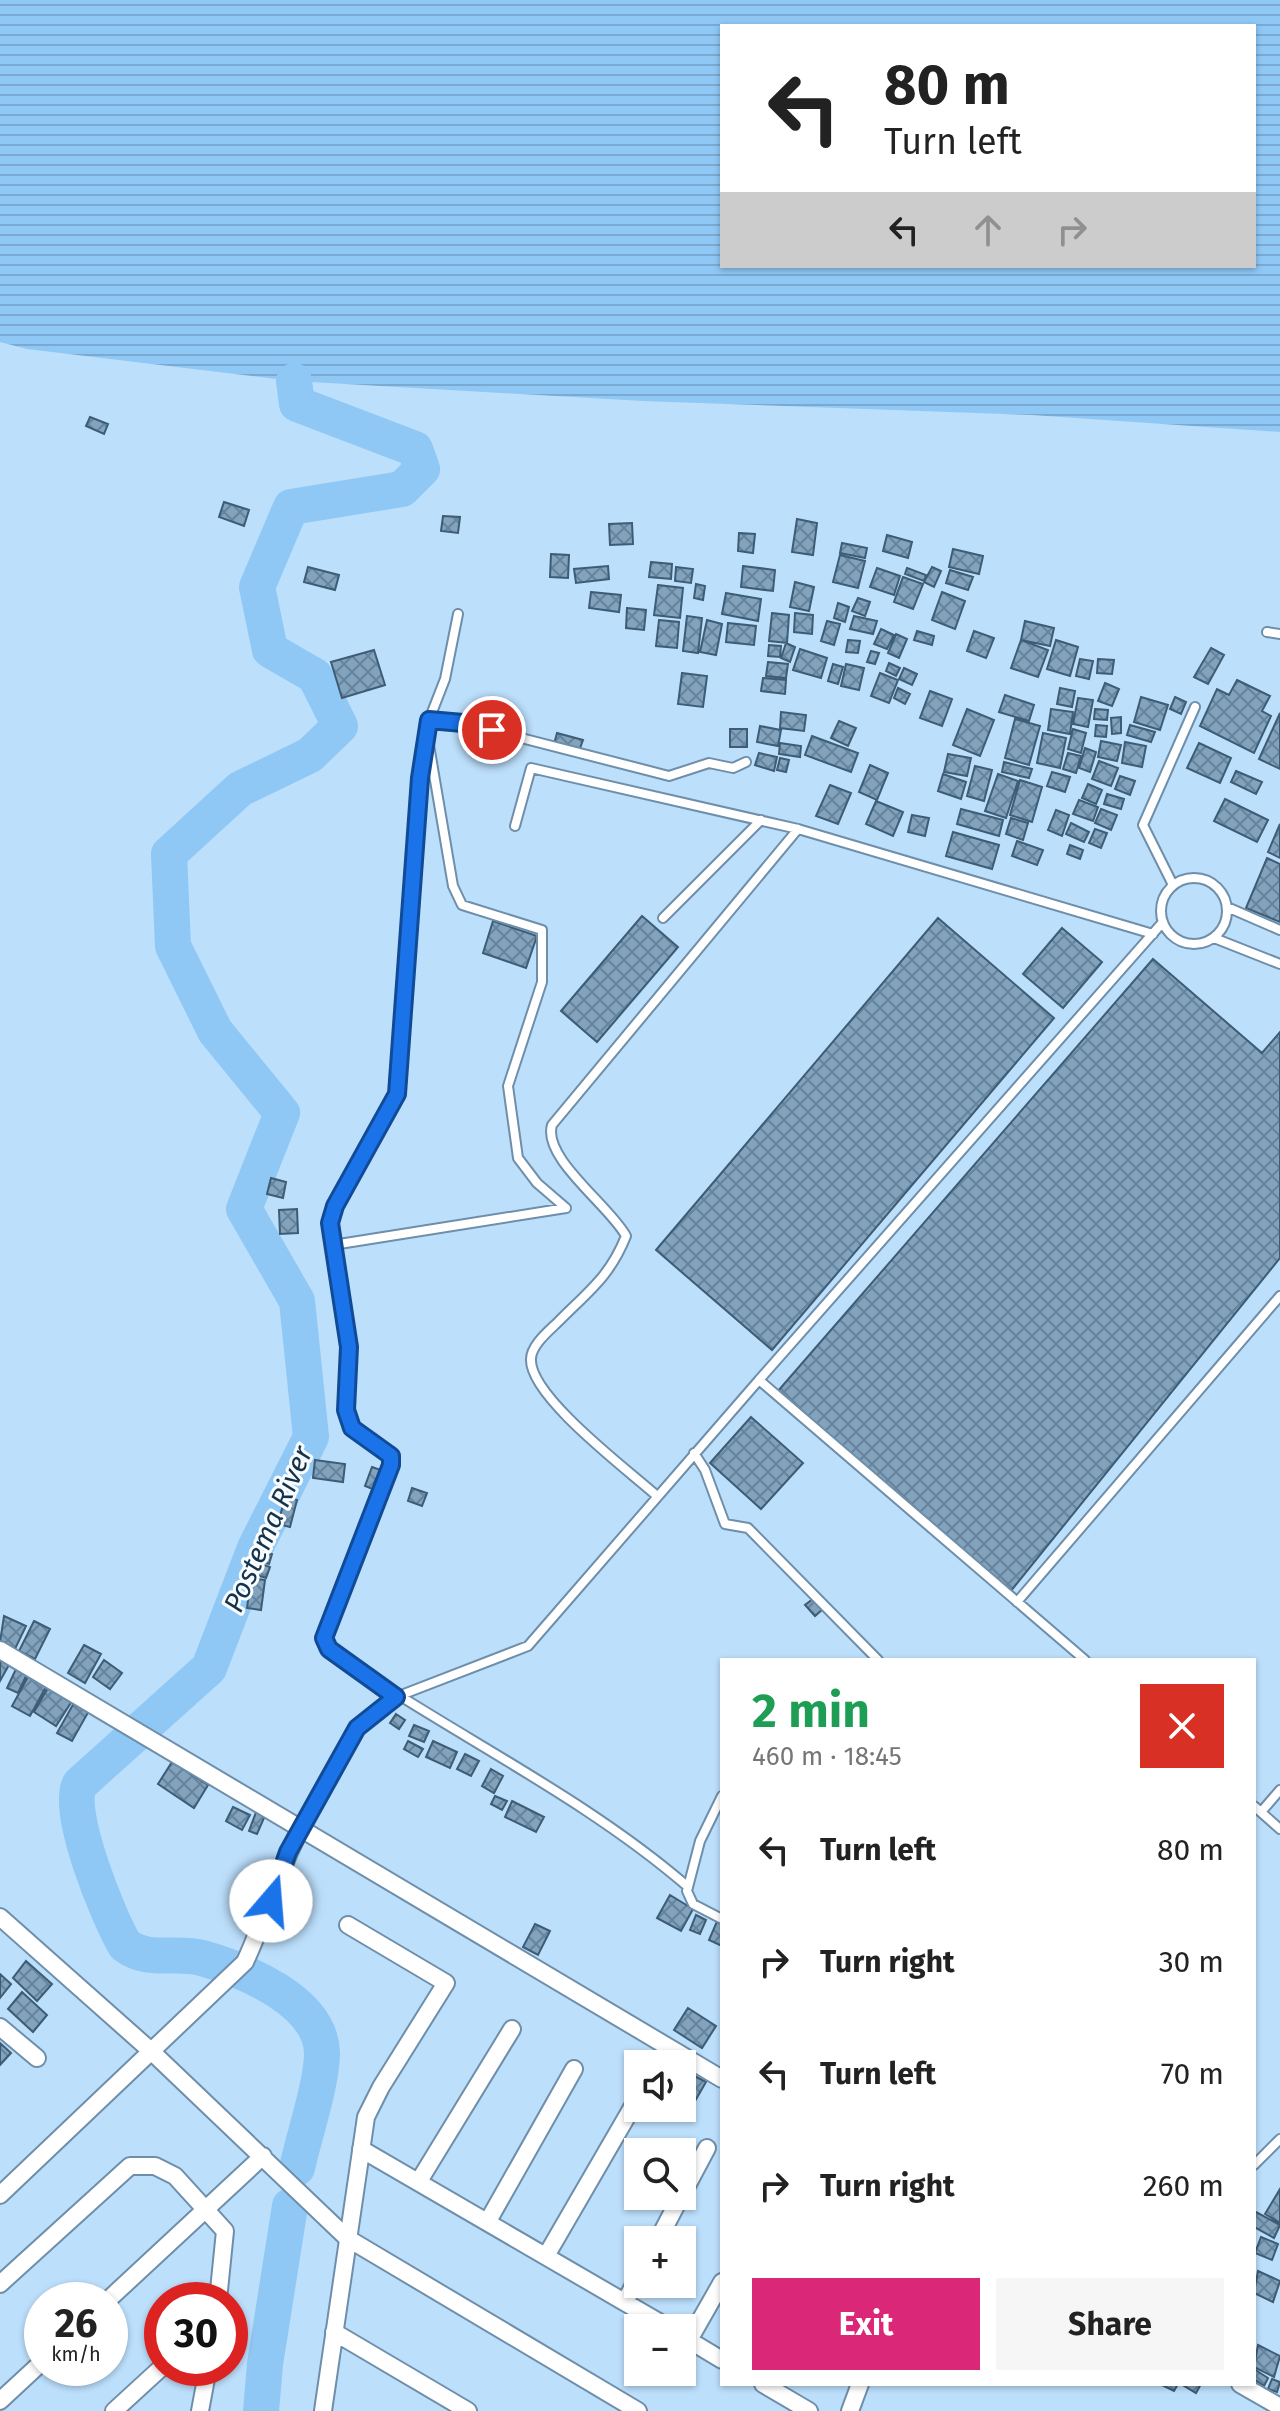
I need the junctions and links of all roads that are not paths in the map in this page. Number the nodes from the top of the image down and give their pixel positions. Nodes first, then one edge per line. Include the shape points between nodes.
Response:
1 (458, 614) dead end
2 (1267, 632) dead end
3 (1280, 634) edge
4 (1195, 707) dead end
5 (429, 720) junction
6 (428, 737) junction
7 (746, 762) dead end
8 (761, 820) junction
9 (515, 826) dead end
10 (798, 829) junction
11 (1173, 885) junction
12 (1227, 907) junction
13 (663, 918) dead end
14 (1163, 922) junction
15 (1280, 930) edge
16 (1153, 934) junction
17 (1214, 938) junction
18 (1280, 964) edge
19 (333, 1245) junction
20 (1280, 1296) edge
21 (759, 1380) junction
22 (694, 1453) junction
23 (657, 1496) junction
24 (1017, 1602) junction
25 (0, 1650) edge
26 (876, 1658) edge
27 (1083, 1658) edge
28 (396, 1697) junction
29 (1280, 1790) edge
30 (720, 1800) edge
31 (1257, 1809) edge
32 (302, 1826) junction
33 (1280, 1829) edge
34 (687, 1886) junction
35 (0, 1917) edge
36 (720, 1918) edge
37 (348, 1925) dead end
38 (0, 2027) edge
39 (512, 2029) dead end
40 (151, 2051) junction
41 (37, 2058) dead end
42 (574, 2069) dead end
43 (720, 2078) edge
44 (624, 2122) edge
45 (1280, 2139) edge
46 (707, 2148) dead end
47 (361, 2149) junction
48 (263, 2156) junction
49 (1256, 2163) edge
50 (696, 2169) edge
51 (419, 2181) junction
52 (0, 2195) edge
53 (206, 2208) junction
54 (488, 2221) junction
55 (347, 2238) junction
56 (546, 2256) junction
57 (127, 2282) edge
58 (221, 2282) edge
59 (0, 2284) edge
60 (720, 2285) edge
61 (627, 2298) edge
62 (625, 2302) junction
63 (645, 2314) edge
64 (696, 2322) edge
65 (334, 2332) junction
66 (696, 2344) edge
67 (720, 2359) edge
68 (24, 2379) edge
69 (144, 2384) edge
70 (205, 2386) edge
71 (766, 2386) edge
72 (859, 2386) edge
73 (1243, 2386) edge
74 (0, 2401) edge
75 (1280, 2407) edge
76 (114, 2411) edge
77 (200, 2411) edge
78 (323, 2411) edge
79 (468, 2411) edge
80 (638, 2411) edge
81 (809, 2411) edge
82 (850, 2411) edge

1 - 5 lane via 445,679
2 - 3 lane
4 - 11 lane via 1143,825
5 - 6 lane
5 - 7 lane via 463,723 669,776 709,763 733,768
6 - 19 lane via 420,778 397,1094 335,1206 330,1223
6 - 19 lane via 453,886 462,905 542,930 542,982 508,1086 518,1158 566,1208
8 - 9 lane via 531,768
8 - 10 lane
8 - 13 lane
10 - 16 lane
10 - 23 lane via 552,1125 549,1136 554,1150 626,1236 614,1266 542,1337 530,1356 532,1377 572,1423
11 - 12 lane via 1202,879 1219,889
11 - 14 lane via 1162,902
12 - 15 lane
12 - 17 lane via 1225,924
14 - 16 lane
14 - 17 lane via 1184,943
16 - 21 lane
17 - 18 lane
19 - 28 lane via 349,1347 346,1410 352,1428 391,1456 391,1465 324,1638 329,1649
20 - 24 lane
21 - 22 lane
21 - 24 lane
22 - 23 lane
22 - 26 lane via 725,1524 748,1528
23 - 28 lane via 528,1646
24 - 27 lane
25 - 32 street
28 - 32 lane via 357,1728
28 - 34 lane via 641,1849
29 - 31 lane
30 - 34 lane via 700,1841
31 - 33 lane
32 - 40 street via 245,1962
32 - 43 street
34 - 36 lane via 693,1904
35 - 40 street
37 - 47 street via 446,1983 381,2087 366,2117
38 - 41 street
39 - 51 street
40 - 48 street
40 - 52 street
42 - 54 street
44 - 56 street
45 - 49 lane
46 - 50 street
47 - 51 street
47 - 55 street
48 - 53 street
48 - 55 street
51 - 54 street
53 - 57 street
53 - 58 street via 227,2238
53 - 59 street via 175,2176 155,2166 130,2166
54 - 56 street
55 - 65 street
55 - 80 street
56 - 62 street
60 - 64 street
61 - 62 street
62 - 63 street
65 - 78 street
65 - 79 street
66 - 67 street
68 - 74 street
69 - 76 street
70 - 77 street
71 - 81 street
72 - 82 street
73 - 75 street

